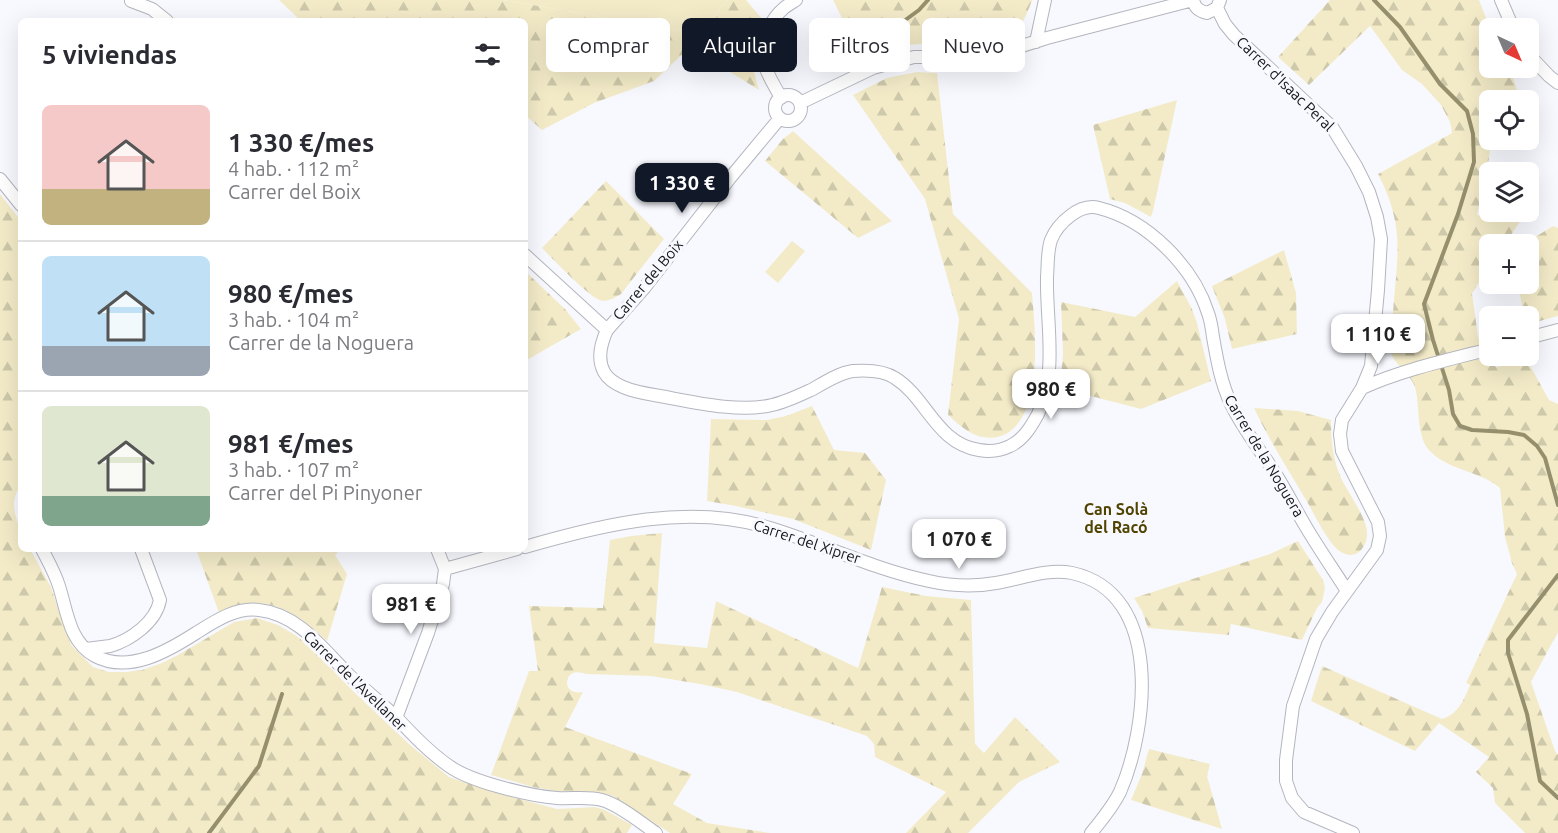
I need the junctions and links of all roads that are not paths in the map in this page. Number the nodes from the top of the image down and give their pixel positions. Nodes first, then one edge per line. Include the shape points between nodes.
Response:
1 (796, 0) edge
2 (1045, 0) edge
3 (1193, 0) edge
4 (1501, 0) edge
5 (131, 1) edge
6 (1218, 4) edge
7 (163, 18) edge
8 (1509, 18) edge
9 (1036, 42) junction
10 (1539, 66) edge
11 (1558, 83) edge
12 (781, 98) junction
13 (800, 103) junction
14 (780, 118) junction
15 (0, 180) edge
16 (18, 201) edge
17 (528, 258) edge
18 (607, 330) junction
19 (1558, 330) edge
20 (1539, 335) edge
21 (1479, 352) edge
22 (1362, 388) junction
23 (528, 546) edge
24 (43, 552) edge
25 (142, 552) edge
26 (438, 552) edge
27 (507, 552) edge
28 (445, 570) junction
29 (1347, 591) junction
30 (86, 649) junction
31 (396, 718) junction
32 (656, 833) edge
33 (1091, 833) edge
34 (1353, 833) edge

1 - 12 street via 784,8 763,43 763,59
2 - 9 street
3 - 6 street via 1199,11 1207,13
3 - 9 street
4 - 8 street
5 - 7 street
6 - 22 street, Carrer d'Isaac Peral via 1234,35 1332,127 1369,192 1381,240 1371,366
9 - 13 street via 979,56 914,57 884,64
10 - 11 street
12 - 13 street via 794,97
12 - 14 street via 775,108
13 - 14 street via 795,119
14 - 18 street, Carrer del Boix
15 - 16 street
17 - 18 street
18 - 29 street, Carrer de la Noguera via 600,358 603,370 610,380 626,388 699,404 759,408 849,372 882,372 903,384 958,443 975,450 999,450 1022,438 1047,390 1048,258 1054,232 1074,212 1084,208 1116,213 1142,228 1185,268 1209,315 1222,382 1231,404
19 - 20 street
21 - 22 street
22 - 29 street, Carrer d'Isaac Peral via 1342,420 1342,451 1378,522 1380,536 1377,550
23 - 33 street, Carrer del Xiprer via 646,519 722,518 768,527 935,582 979,585 1057,572 1072,573 1100,584 1123,608 1134,630 1140,654 1142,701 1127,775
24 - 30 street via 72,631
25 - 30 street via 160,600 154,615 126,639
26 - 28 street
27 - 28 street
28 - 31 street via 428,633
29 - 34 street, Carrer d'Isaac Peral via 1316,639 1299,687 1289,732 1286,781 1292,798 1304,812
30 - 31 street, Carrer de l'Avellaner via 102,659 137,661 161,653 230,614 268,611 305,632
31 - 32 street, Carrer de l'Avellaner via 439,760 470,777 542,797 604,801

